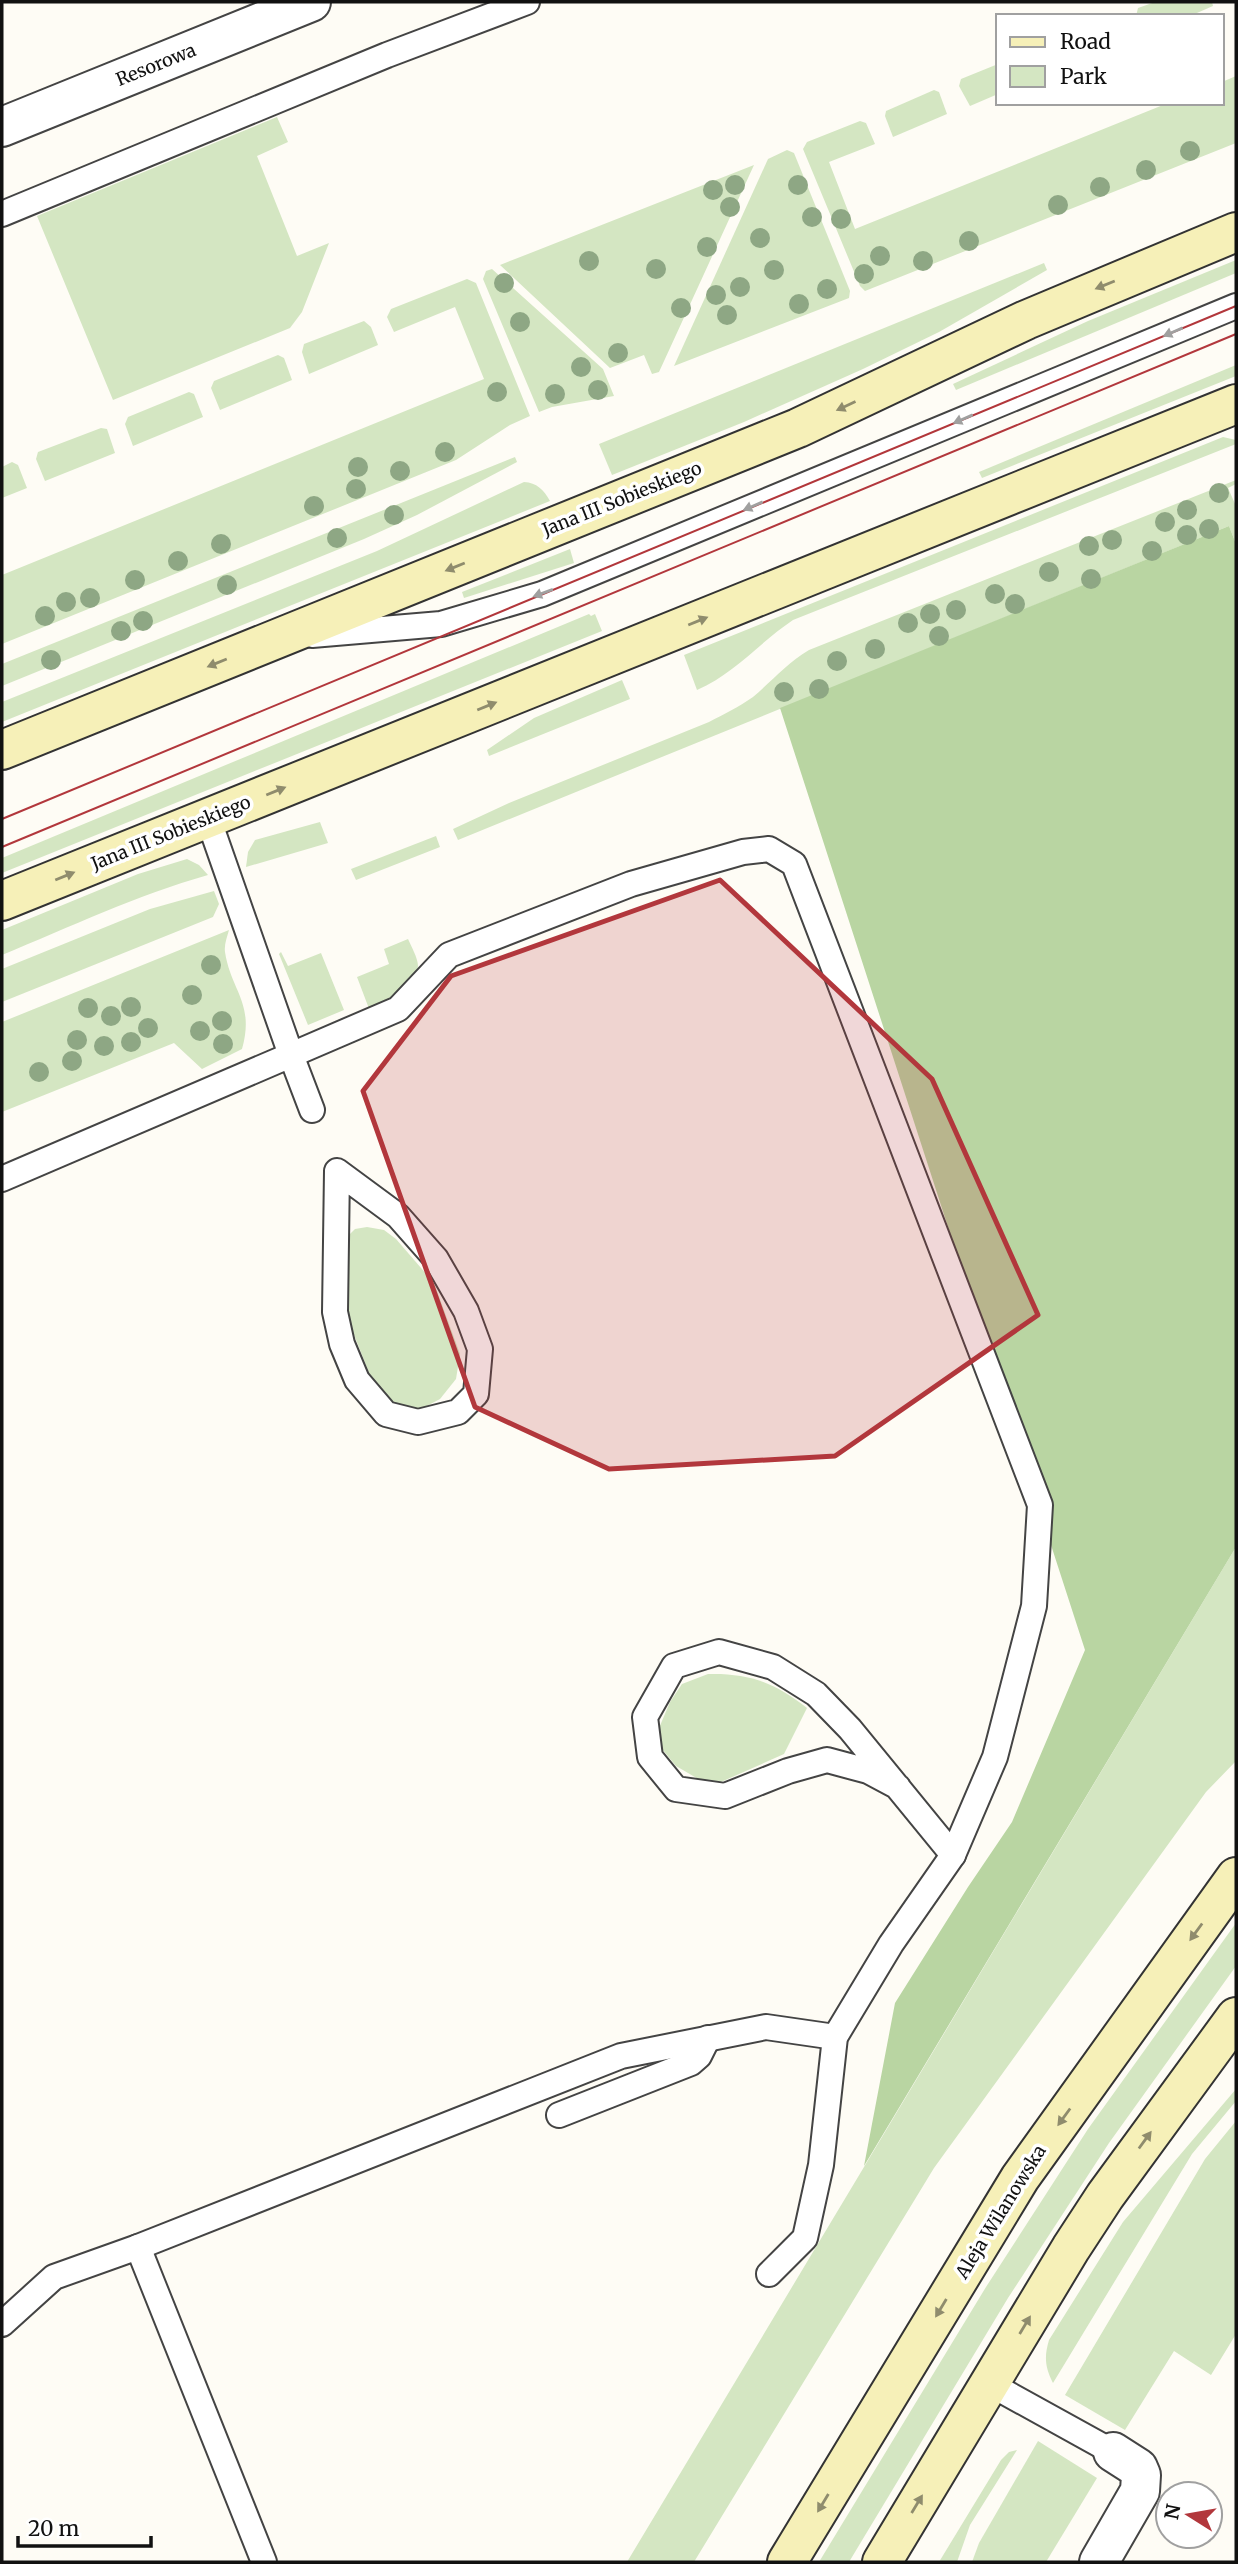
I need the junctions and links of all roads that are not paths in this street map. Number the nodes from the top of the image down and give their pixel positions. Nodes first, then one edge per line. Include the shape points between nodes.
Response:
1 (311, 2) edge
2 (527, 2) edge
3 (2, 127) edge
4 (2, 214) edge
5 (1236, 232) edge
6 (1236, 306) edge
7 (1236, 404) edge
8 (280, 638) junction
9 (2, 750) edge
10 (208, 818) junction
11 (2, 901) edge
12 (291, 1055) junction
13 (312, 1110) dead end
14 (337, 1171) joint
15 (2, 1179) edge
16 (898, 1787) junction
17 (953, 1855) junction
18 (1236, 1877) edge
19 (1236, 2017) edge
20 (835, 2037) junction
21 (708, 2038) junction
22 (559, 2115) dead end
23 (138, 2246) junction
24 (769, 2274) dead end
25 (2, 2324) edge
26 (990, 2384) junction
27 (1112, 2452) joint
28 (264, 2562) edge
29 (787, 2562) edge
30 (882, 2562) edge
31 (1099, 2562) edge

1 - 3 street, Resorowa
2 - 4 lane
5 -> 8 main road, Jana III Sobieskiego via 1026,320 798,428
6 -> 8 lane via 542,594 441,624
10 -> 7 main road, Jana III Sobieskiego
8 -> 9 main road, Jana III Sobieskiego
11 -> 10 main road, Jana III Sobieskiego
10 - 12 lane
12 - 13 lane
12 - 15 lane
12 - 17 lane via 398,1009 449,955 631,884 743,852 769,849 794,864 1040,1505 1034,1606 995,1757
14 - 14 lane via 398,1216 436,1259 466,1311 480,1349 476,1394 458,1412 418,1422 386,1414 357,1380 335,1312
16 - 16 lane via 816,1695 773,1667 719,1652 674,1666 645,1717 650,1757 676,1789 725,1796 827,1760 868,1771
16 - 17 lane
17 - 20 lane via 891,1944
18 -> 29 main road, Aleja Wilanowska via 1020,2178
26 -> 19 main road via 1105,2196
20 - 21 lane via 766,2027
20 - 24 lane via 821,2165 805,2238
21 - 22 lane via 691,2063
21 - 23 lane via 621,2056
23 - 25 lane via 54,2277
23 - 28 lane
26 - 27 lane
30 -> 26 main road
27 - 31 street via 1138,2468 1140,2491

